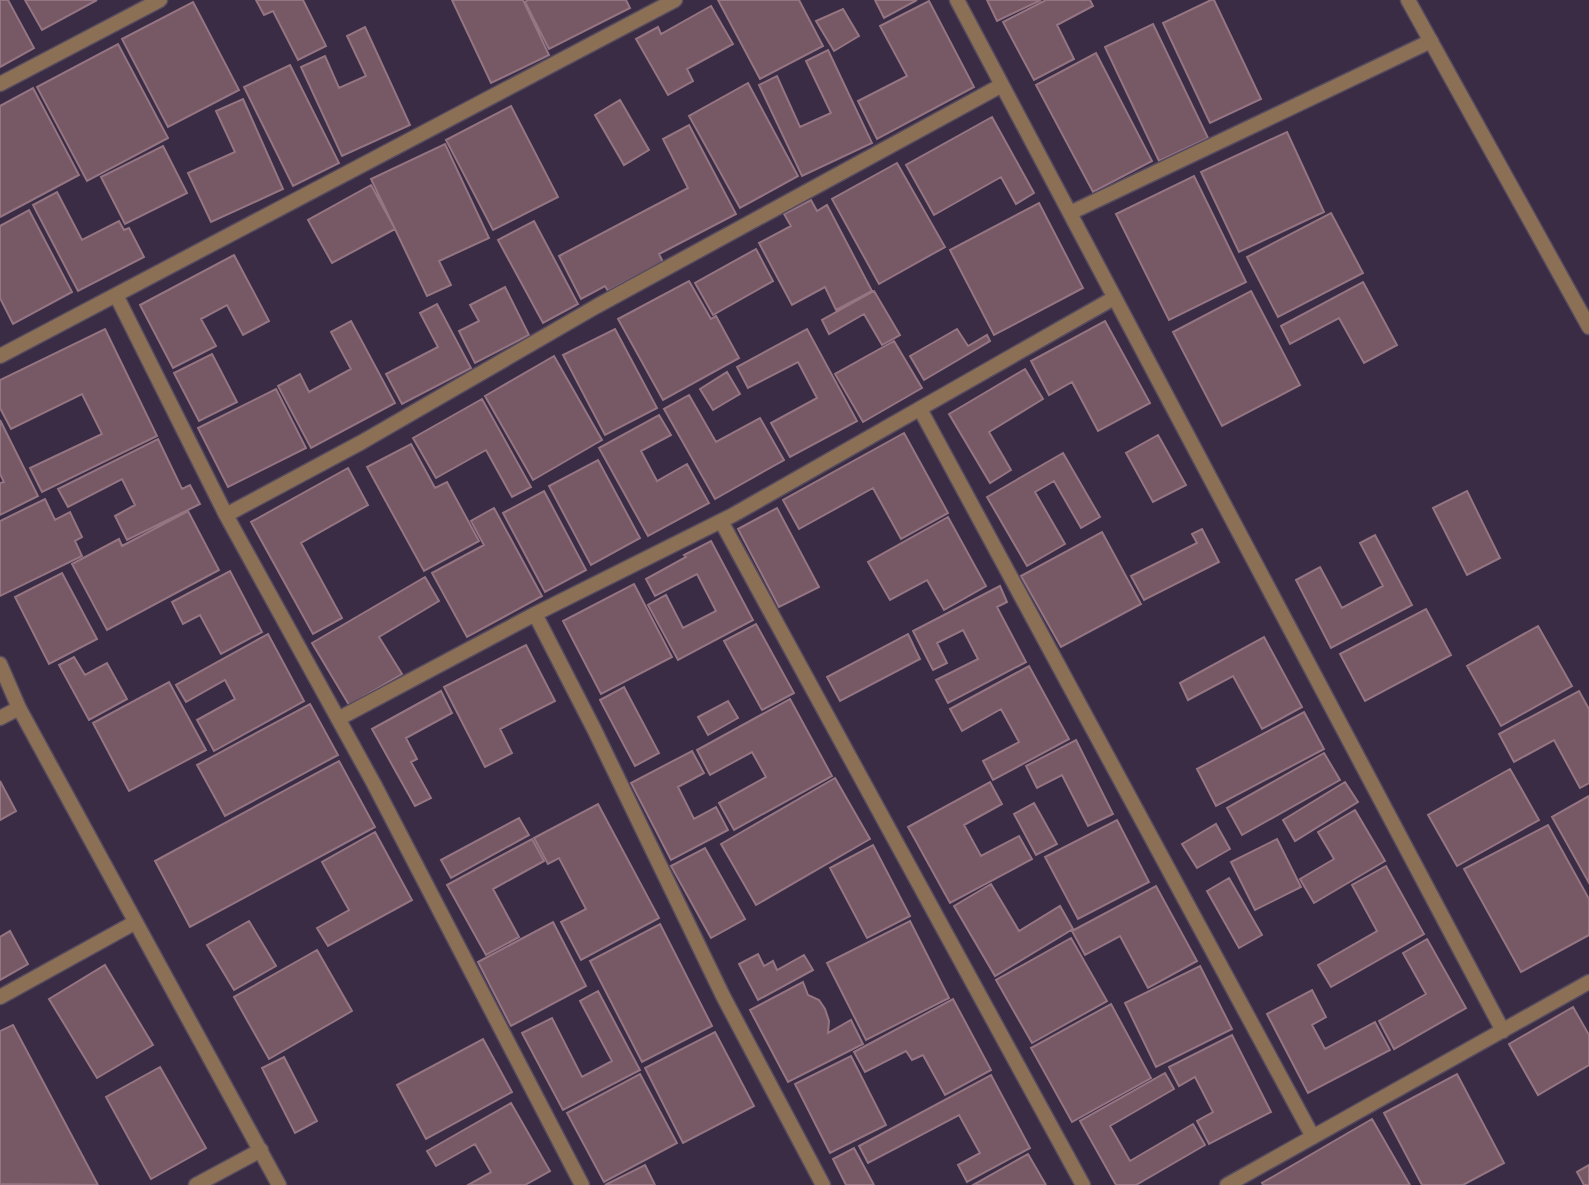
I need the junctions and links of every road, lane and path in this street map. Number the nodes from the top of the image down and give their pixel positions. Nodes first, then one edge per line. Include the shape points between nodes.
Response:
1 (160, 0) edge
2 (675, 0) edge
3 (957, 0) edge
4 (1408, 0) edge
5 (1431, 41) junction
6 (0, 84) edge
7 (1002, 85) junction
8 (1070, 213) junction
9 (116, 295) junction
10 (1114, 298) junction
11 (1589, 327) edge
12 (0, 356) edge
13 (920, 409) junction
14 (226, 515) junction
15 (720, 522) junction
16 (536, 614) junction
17 (0, 664) edge
18 (19, 708) junction
19 (0, 718) edge
20 (338, 719) junction
21 (134, 923) junction
22 (1589, 982) edge
23 (0, 998) edge
24 (1503, 1031) junction
25 (1313, 1137) junction
26 (261, 1150) junction
27 (196, 1185) edge
28 (279, 1185) edge
29 (582, 1185) edge
30 (823, 1185) edge
31 (1083, 1185) edge
32 (1227, 1185) edge

1 - 6 street
2 - 9 street
3 - 7 street
4 - 5 street
5 - 8 street
5 - 11 street
7 - 8 street
7 - 14 street
8 - 10 street
9 - 12 street
9 - 14 street
10 - 13 street
10 - 24 street
13 - 15 street
13 - 25 street
14 - 20 street
15 - 16 street
15 - 31 street
16 - 20 street
16 - 30 street via 723,996
17 - 18 street
18 - 19 street
18 - 21 street
20 - 29 street
21 - 23 street
21 - 26 street
22 - 24 street
24 - 25 street
25 - 32 street
26 - 27 street
26 - 28 street

